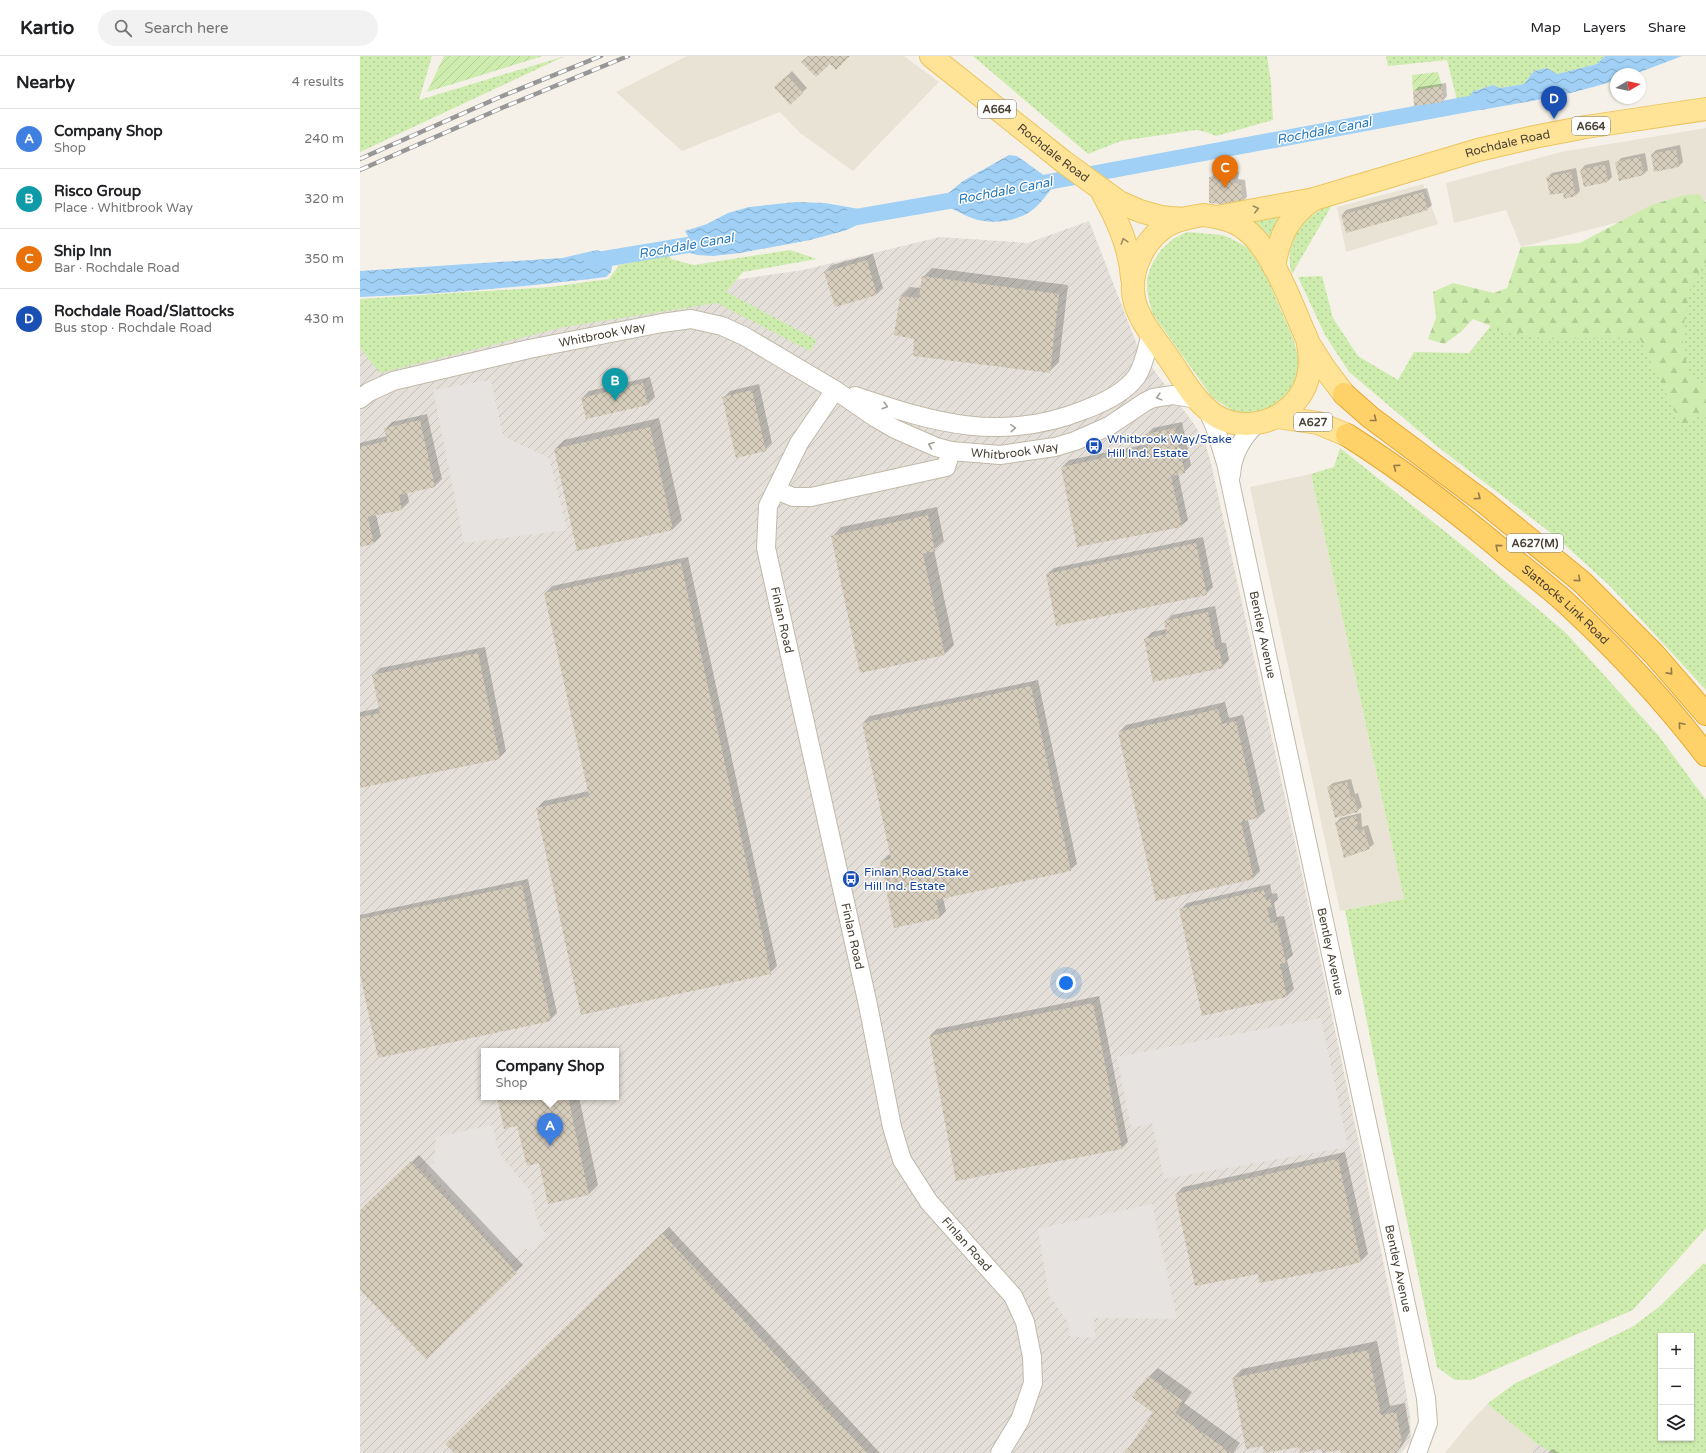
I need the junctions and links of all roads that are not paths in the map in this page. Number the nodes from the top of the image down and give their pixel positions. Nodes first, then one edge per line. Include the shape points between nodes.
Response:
1 (931, 56) edge
2 (1706, 109) edge
3 (1101, 190) junction
4 (1314, 199) junction
5 (1217, 217) junction
6 (1183, 219) junction
7 (1274, 267) junction
8 (1133, 293) junction
9 (1151, 333) junction
10 (1307, 339) junction
11 (835, 390) junction
12 (1344, 394) joint
13 (360, 399) edge
14 (1202, 404) junction
15 (1277, 417) junction
16 (1256, 424) junction
17 (1346, 436) joint
18 (951, 451) junction
19 (1230, 481) junction
20 (776, 490) junction
21 (1706, 714) edge
22 (1706, 755) edge
23 (1000, 1453) edge
24 (1417, 1453) edge

1 - 3 main road, Rochdale Road / A664
2 - 4 main road, Rochdale Road / A664 via 1534,137 1478,150
3 - 6 main road, Rochdale Road / A664 via 1119,202 1140,211 1161,217
8 -> 3 main road, Rochdale Road / A664 via 1132,271 1121,229
5 -> 4 main road, Rochdale Road / A664
4 - 7 main road, Rochdale Road / A664 via 1301,207 1290,220 1282,235
5 - 6 main road
5 - 7 main road via 1232,221 1250,233 1265,250
6 - 8 main road via 1164,228 1145,247 1136,266
7 - 10 main road
8 - 9 main road via 1140,316
11 -> 9 street, Whitbrook Way via 959,425 1004,428 1027,426 1049,422 1097,405 1128,385 1141,368
9 - 14 main road
10 - 12 main road
10 - 15 main road via 1310,352 1308,380 1295,402
11 - 13 street, Whitbrook Way via 744,336 722,326 691,319 529,349 393,380 368,392
18 -> 11 street, Whitbrook Way via 895,429
11 - 20 street, Finlan Road via 798,443
12 -> 21 highway, A627(M) via 1582,582 1654,654
14 - 16 main road via 1228,421
14 -> 18 street, Whitbrook Way via 1173,395 1153,398 1104,429 1055,447 1000,455
14 - 19 street, Bentley Avenue via 1221,445
15 - 16 main road
15 - 17 main road, Slattocks Link Road / A627 via 1318,423
16 - 19 street via 1242,439 1234,456
22 -> 17 highway, Slattocks Link Road / A627(M) via 1636,673 1564,601 1468,522 1387,461
18 - 20 street via 946,468 811,497 793,497
19 - 24 street, Bentley Avenue via 1424,1390 1428,1423
20 - 23 street, Finlan Road via 768,506 766,548 868,1005 892,1127 902,1160 929,1202 1013,1296 1025,1322 1030,1343 1033,1383 1030,1396 1020,1420

